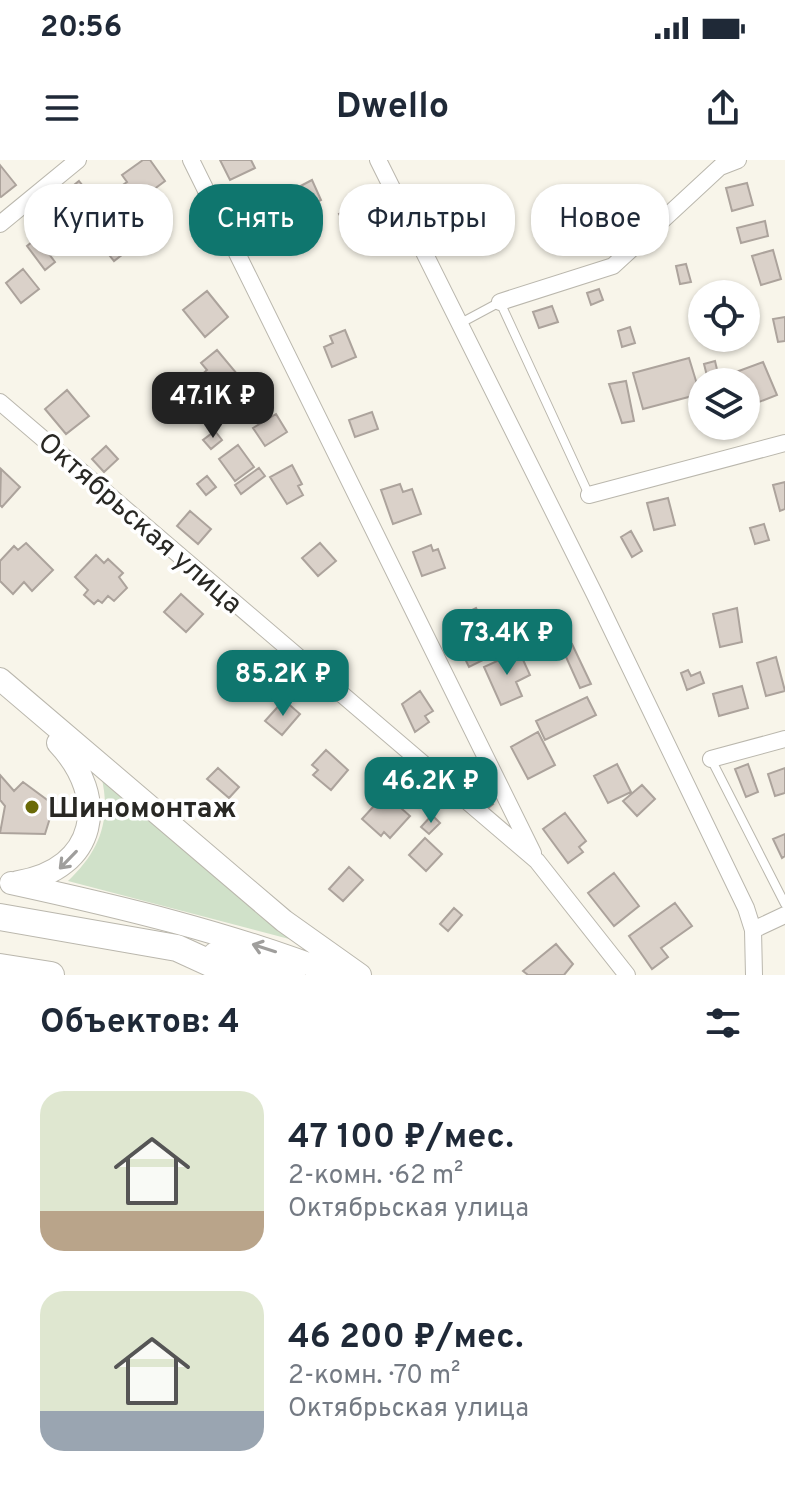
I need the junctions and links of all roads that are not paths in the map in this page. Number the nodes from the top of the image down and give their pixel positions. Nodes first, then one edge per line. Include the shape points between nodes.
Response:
1 (78, 160) edge
2 (191, 160) edge
3 (378, 160) edge
4 (738, 160) edge
5 (0, 224) edge
6 (500, 302) junction
7 (459, 324) junction
8 (0, 402) edge
9 (785, 443) edge
10 (589, 495) joint
11 (0, 680) edge
12 (785, 739) edge
13 (711, 759) joint
14 (537, 861) junction
15 (5, 883) edge
16 (785, 904) edge
17 (785, 915) edge
18 (0, 917) edge
19 (753, 930) junction
20 (177, 948) junction
21 (0, 967) edge
22 (51, 975) edge
23 (236, 975) edge
24 (292, 975) edge
25 (337, 975) edge
26 (360, 975) edge
27 (627, 975) edge
28 (754, 975) edge

1 - 5 street
2 - 14 street, Октябрьская улица
3 - 7 street
4 - 6 street via 720,167 613,266
6 - 7 lane
6 - 10 lane
7 - 19 street via 595,595
8 - 14 street, Октябрьская улица
9 - 10 street
11 -> 15 main road via 74,761 87,786 90,809 84,837 66,864 46,876
11 - 26 main road via 284,921
12 - 13 street
13 - 16 lane
14 - 27 street, Октябрьская улица
25 -> 15 main road via 237,939
17 - 19 street
18 - 20 main road
19 - 28 street
20 - 23 main road
20 - 24 main road
21 - 22 main road

